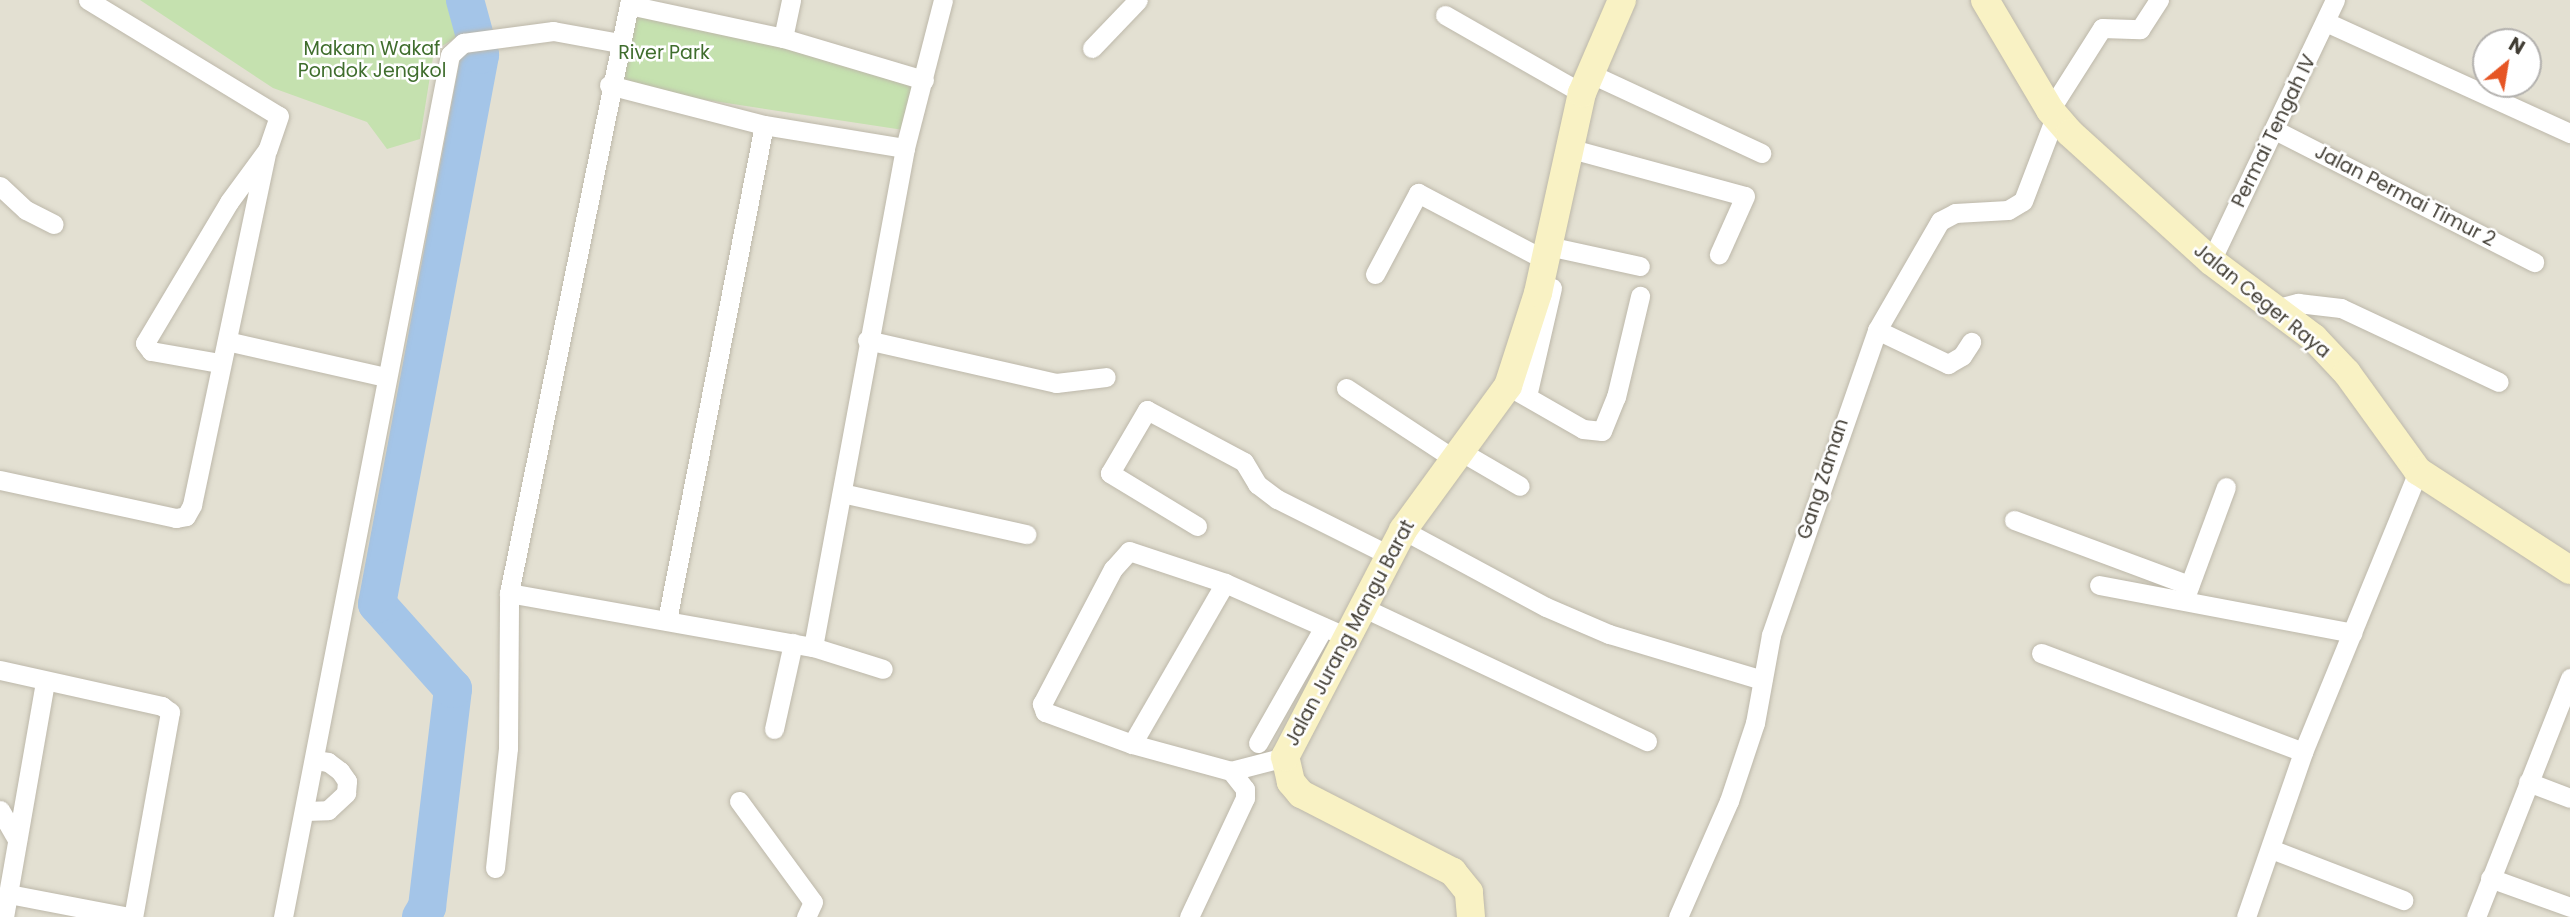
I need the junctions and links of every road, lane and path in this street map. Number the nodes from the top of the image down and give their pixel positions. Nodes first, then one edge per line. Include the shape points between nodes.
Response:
1 (88, 0) edge
2 (791, 0) edge
3 (943, 0) edge
4 (1138, 0) edge
5 (1622, 0) edge
6 (1985, 0) edge
7 (2160, 0) edge
8 (2335, 0) edge
9 (629, 2) edge
10 (1445, 15) dead end
11 (2326, 22) junction
12 (783, 38) junction
13 (620, 43) junction
14 (1092, 48) dead end
15 (924, 80) junction
16 (1586, 83) junction
17 (610, 85) junction
18 (2059, 121) junction
19 (764, 125) junction
20 (2276, 130) junction
21 (2570, 133) edge
22 (905, 148) junction
23 (1568, 148) junction
24 (267, 150) junction
25 (1762, 153) dead end
26 (0, 187) edge
27 (54, 224) dead end
28 (1719, 254) dead end
29 (1550, 257) junction
30 (2211, 261) junction
31 (2534, 262) dead end
32 (1640, 266) dead end
33 (1375, 274) dead end
34 (1640, 296) dead end
35 (2275, 309) junction
36 (1877, 330) junction
37 (867, 340) junction
38 (227, 341) junction
39 (1971, 342) dead end
40 (220, 363) junction
41 (385, 377) junction
42 (1106, 377) dead end
43 (2499, 382) dead end
44 (1346, 388) dead end
45 (1518, 391) junction
46 (1457, 455) junction
47 (2418, 471) junction
48 (0, 480) edge
49 (1520, 486) dead end
50 (2226, 487) dead end
51 (842, 493) junction
52 (2014, 520) dead end
53 (1197, 526) dead end
54 (1403, 530) junction
55 (1026, 534) dead end
56 (1389, 555) junction
57 (2570, 570) edge
58 (1225, 583) junction
59 (2099, 585) dead end
60 (2187, 592) junction
61 (509, 593) junction
62 (1362, 607) junction
63 (667, 620) junction
64 (1336, 632) junction
65 (2352, 633) junction
66 (793, 643) junction
67 (813, 647) junction
68 (2040, 653) dead end
69 (883, 669) dead end
70 (0, 670) edge
71 (2570, 678) edge
72 (1762, 680) junction
73 (45, 683) junction
74 (774, 729) dead end
75 (1647, 741) dead end
76 (1258, 743) dead end
77 (1132, 744) junction
78 (2303, 752) junction
79 (1284, 757) junction
80 (316, 760) junction
81 (1231, 771) junction
82 (2528, 782) junction
83 (2570, 798) edge
84 (739, 801) dead end
85 (0, 810) edge
86 (305, 811) junction
87 (17, 840) junction
88 (2271, 849) junction
89 (495, 868) dead end
90 (2490, 878) junction
91 (9, 894) junction
92 (2403, 900) dead end
93 (2570, 907) edge
94 (808, 908) edge
95 (4, 917) edge
96 (131, 917) edge
97 (283, 917) edge
98 (1189, 917) edge
99 (1471, 917) edge
100 (1678, 917) edge
101 (2245, 917) edge
102 (2476, 917) edge

1 - 24 street via 275,109 278,123
2 - 12 street
3 - 15 street
4 - 14 street
5 - 16 street, Jalan Jurang Mangu Barat
6 - 18 street, Jalan Ceger Raya
7 - 18 street via 2143,27 2102,28
8 - 11 street, Permai Tengah IV
9 - 12 street
9 - 13 street
10 - 16 street
11 - 20 street, Permai Tengah IV
11 - 21 street
12 - 15 street
13 - 17 street
13 - 41 street via 553,31 463,43 450,55
15 - 22 street
16 - 23 street, Jalan Jurang Mangu Barat
16 - 25 street
17 - 19 street
17 - 61 street
18 - 30 street, Jalan Ceger Raya
18 - 36 street, Gang Zaman via 2023,201 2008,210 1955,213 1940,221
19 - 22 street
19 - 63 street
20 - 30 street, Permai Tengah IV
20 - 31 street, Jalan Permai Timur 2
22 - 37 street
23 - 28 street via 1745,196
23 - 29 street, Jalan Jurang Mangu Barat
24 - 38 street
24 - 40 street via 229,202 145,343 151,351
26 - 27 street via 26,210
29 - 32 street
29 - 33 street via 1418,193
29 - 45 street, Jalan Jurang Mangu Barat
30 - 35 street, Jalan Ceger Raya
34 - 45 street via 1616,397 1602,431 1583,429
35 - 43 street via 2298,303 2341,308
35 - 47 street, Jalan Ceger Raya via 2314,338 2347,373
36 - 39 street via 1948,364 1962,356
36 - 72 street, Gang Zaman via 1776,622
37 - 42 street via 1056,383
37 - 51 street
38 - 40 street
38 - 41 street
40 - 48 street via 186,516 176,518
41 - 80 street
44 - 46 street
45 - 46 street, Jalan Jurang Mangu Barat
46 - 49 street
46 - 54 street, Jalan Jurang Mangu Barat
47 - 57 street, Jalan Ceger Raya
47 - 65 street
50 - 60 street
51 - 55 street
51 - 67 street
52 - 60 street
53 - 56 street via 1110,473 1147,410 1244,463 1257,484 1277,499
54 - 56 street, Jalan Jurang Mangu Barat
54 - 72 street via 1596,629
56 - 62 street, Jalan Jurang Mangu Barat
58 - 64 street
58 - 77 street
58 - 77 street via 1136,551 1121,558 1113,569 1042,709
59 - 60 street
60 - 65 street
61 - 63 street
61 - 89 street via 508,748
62 - 64 street, Jalan Jurang Mangu Barat
62 - 75 street
63 - 66 street
64 - 76 street
64 - 79 street, Jalan Jurang Mangu Barat
65 - 78 street
66 - 67 street
66 - 74 street
67 - 69 street
68 - 78 street
70 - 73 street
71 - 82 street
72 - 100 street, Gang Zaman via 1755,723 1729,802
73 - 87 street
73 - 96 street via 162,706 170,712
77 - 81 street
78 - 88 street
79 - 81 street
79 - 99 street, Jalan Jurang Mangu Barat via 1291,782 1301,794 1452,872 1469,892
80 - 86 street
80 - 86 street via 340,771 347,781 346,793 328,810
81 - 98 street via 1245,789 1245,798
82 - 83 street
82 - 90 street
84 - 94 street
85 - 87 street
86 - 97 street
87 - 91 street
88 - 92 street
88 - 101 street
90 - 93 street
90 - 102 street
91 - 95 street
91 - 96 street

